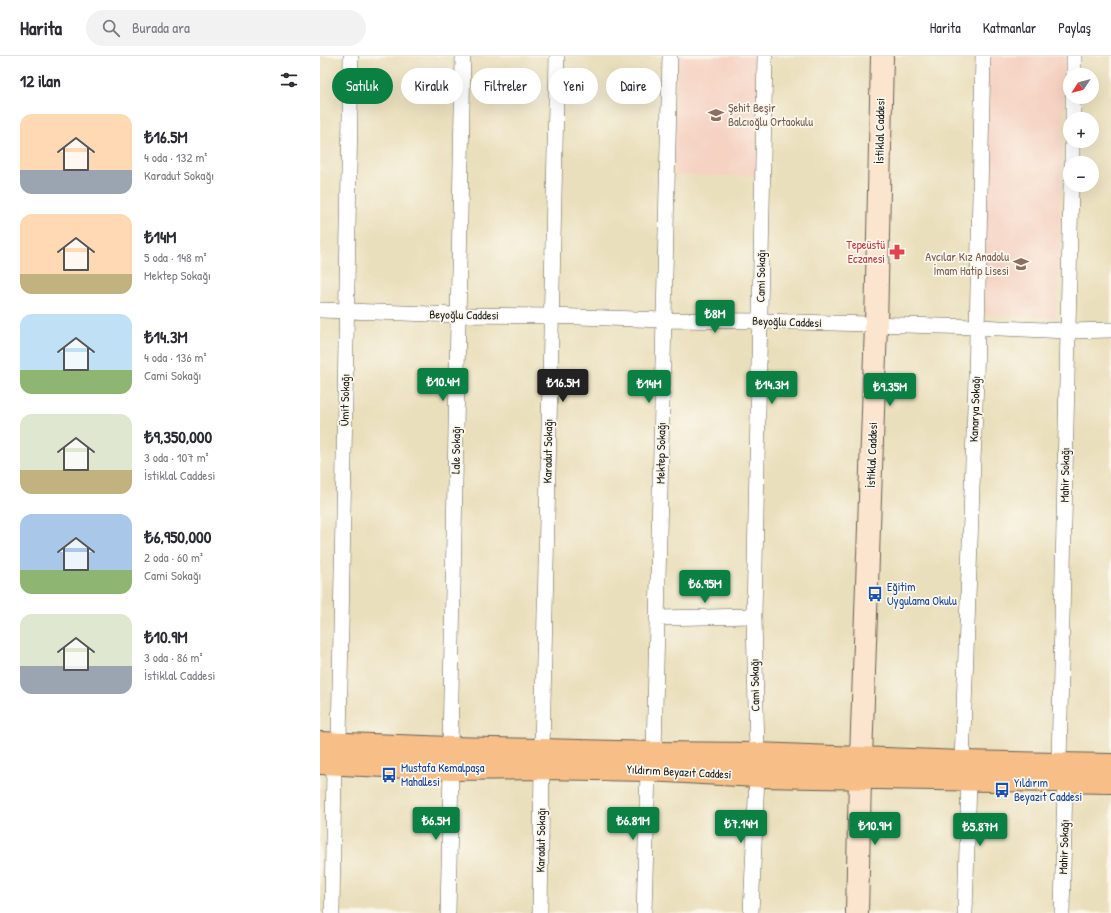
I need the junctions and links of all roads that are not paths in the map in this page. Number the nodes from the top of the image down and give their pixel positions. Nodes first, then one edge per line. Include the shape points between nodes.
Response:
1 (351, 56) edge
2 (463, 56) edge
3 (557, 56) edge
4 (670, 56) edge
5 (765, 56) edge
6 (882, 56) edge
7 (983, 56) edge
8 (1074, 56) edge
9 (1074, 68) edge
10 (1071, 192) edge
11 (320, 310) edge
12 (347, 311) junction
13 (458, 315) junction
14 (551, 316) junction
15 (664, 320) junction
16 (760, 321) junction
17 (876, 324) junction
18 (978, 327) junction
19 (1111, 330) edge
20 (1068, 331) junction
21 (754, 616) junction
22 (657, 618) junction
23 (328, 753) edge
24 (757, 754) junction
25 (450, 758) junction
26 (542, 759) junction
27 (651, 762) junction
28 (1111, 765) edge
29 (861, 768) junction
30 (965, 771) junction
31 (1062, 773) junction
32 (757, 776) junction
33 (1111, 782) edge
34 (332, 913) edge
35 (448, 913) edge
36 (540, 913) edge
37 (644, 913) edge
38 (751, 913) edge
39 (856, 913) edge
40 (965, 913) edge
41 (1062, 913) edge

1 - 12 street, Ümit Sokağı
2 - 13 street, Lale Sokağı
3 - 14 street, Karadut Sokağı
4 - 15 street, Mektep Sokağı
5 - 16 street, Cami Sokağı
6 - 17 street, İstiklal Caddesi
7 - 18 street, Kanarya Sokağı
8 - 9 street
10 - 20 street, Mahir Sokağı
11 - 12 street, Beyoğlu Caddesi
12 - 13 street, Beyoğlu Caddesi
12 - 23 street, Ümit Sokağı
13 - 14 street, Beyoğlu Caddesi
13 - 25 street, Lale Sokağı
14 - 15 street, Beyoğlu Caddesi
14 - 26 street, Karadut Sokağı
15 - 16 street, Beyoğlu Caddesi
15 - 22 street, Mektep Sokağı
16 - 17 street, Beyoğlu Caddesi
16 - 21 street, Cami Sokağı
17 - 18 street, Beyoğlu Caddesi
17 - 29 street, İstiklal Caddesi
18 - 20 street, Beyoğlu Caddesi
18 - 30 street, Kanarya Sokağı
19 - 20 street, Beyoğlu Caddesi
20 - 31 street, Mahir Sokağı
21 - 22 street
21 - 24 street, Cami Sokağı
22 - 27 street, Mektep Sokağı
23 - 25 main road, Yıldırım Beyazıt Caddesi
23 - 34 street, Ümit Sokağı
24 - 27 main road, Yıldırım Beyazıt Caddesi
24 - 29 main road, Yıldırım Beyazıt Caddesi
25 - 26 main road, Yıldırım Beyazıt Caddesi
25 - 35 street, Lale Sokağı
26 - 27 main road, Yıldırım Beyazıt Caddesi
26 - 36 street, Karadut Sokağı
27 - 32 main road, Yıldırım Beyazıt Caddesi
27 - 37 street, Mektep Sokağı
28 - 31 main road, Yıldırım Beyazıt Caddesi
29 - 30 main road, Yıldırım Beyazıt Caddesi
29 - 32 main road, Yıldırım Beyazıt Caddesi
29 - 39 street, İstiklal Caddesi
30 - 31 main road, Yıldırım Beyazıt Caddesi
30 - 40 street, Kanarya Sokağı
31 - 33 main road, Yıldırım Beyazıt Caddesi
31 - 41 street, Mahir Sokağı
32 - 38 street

